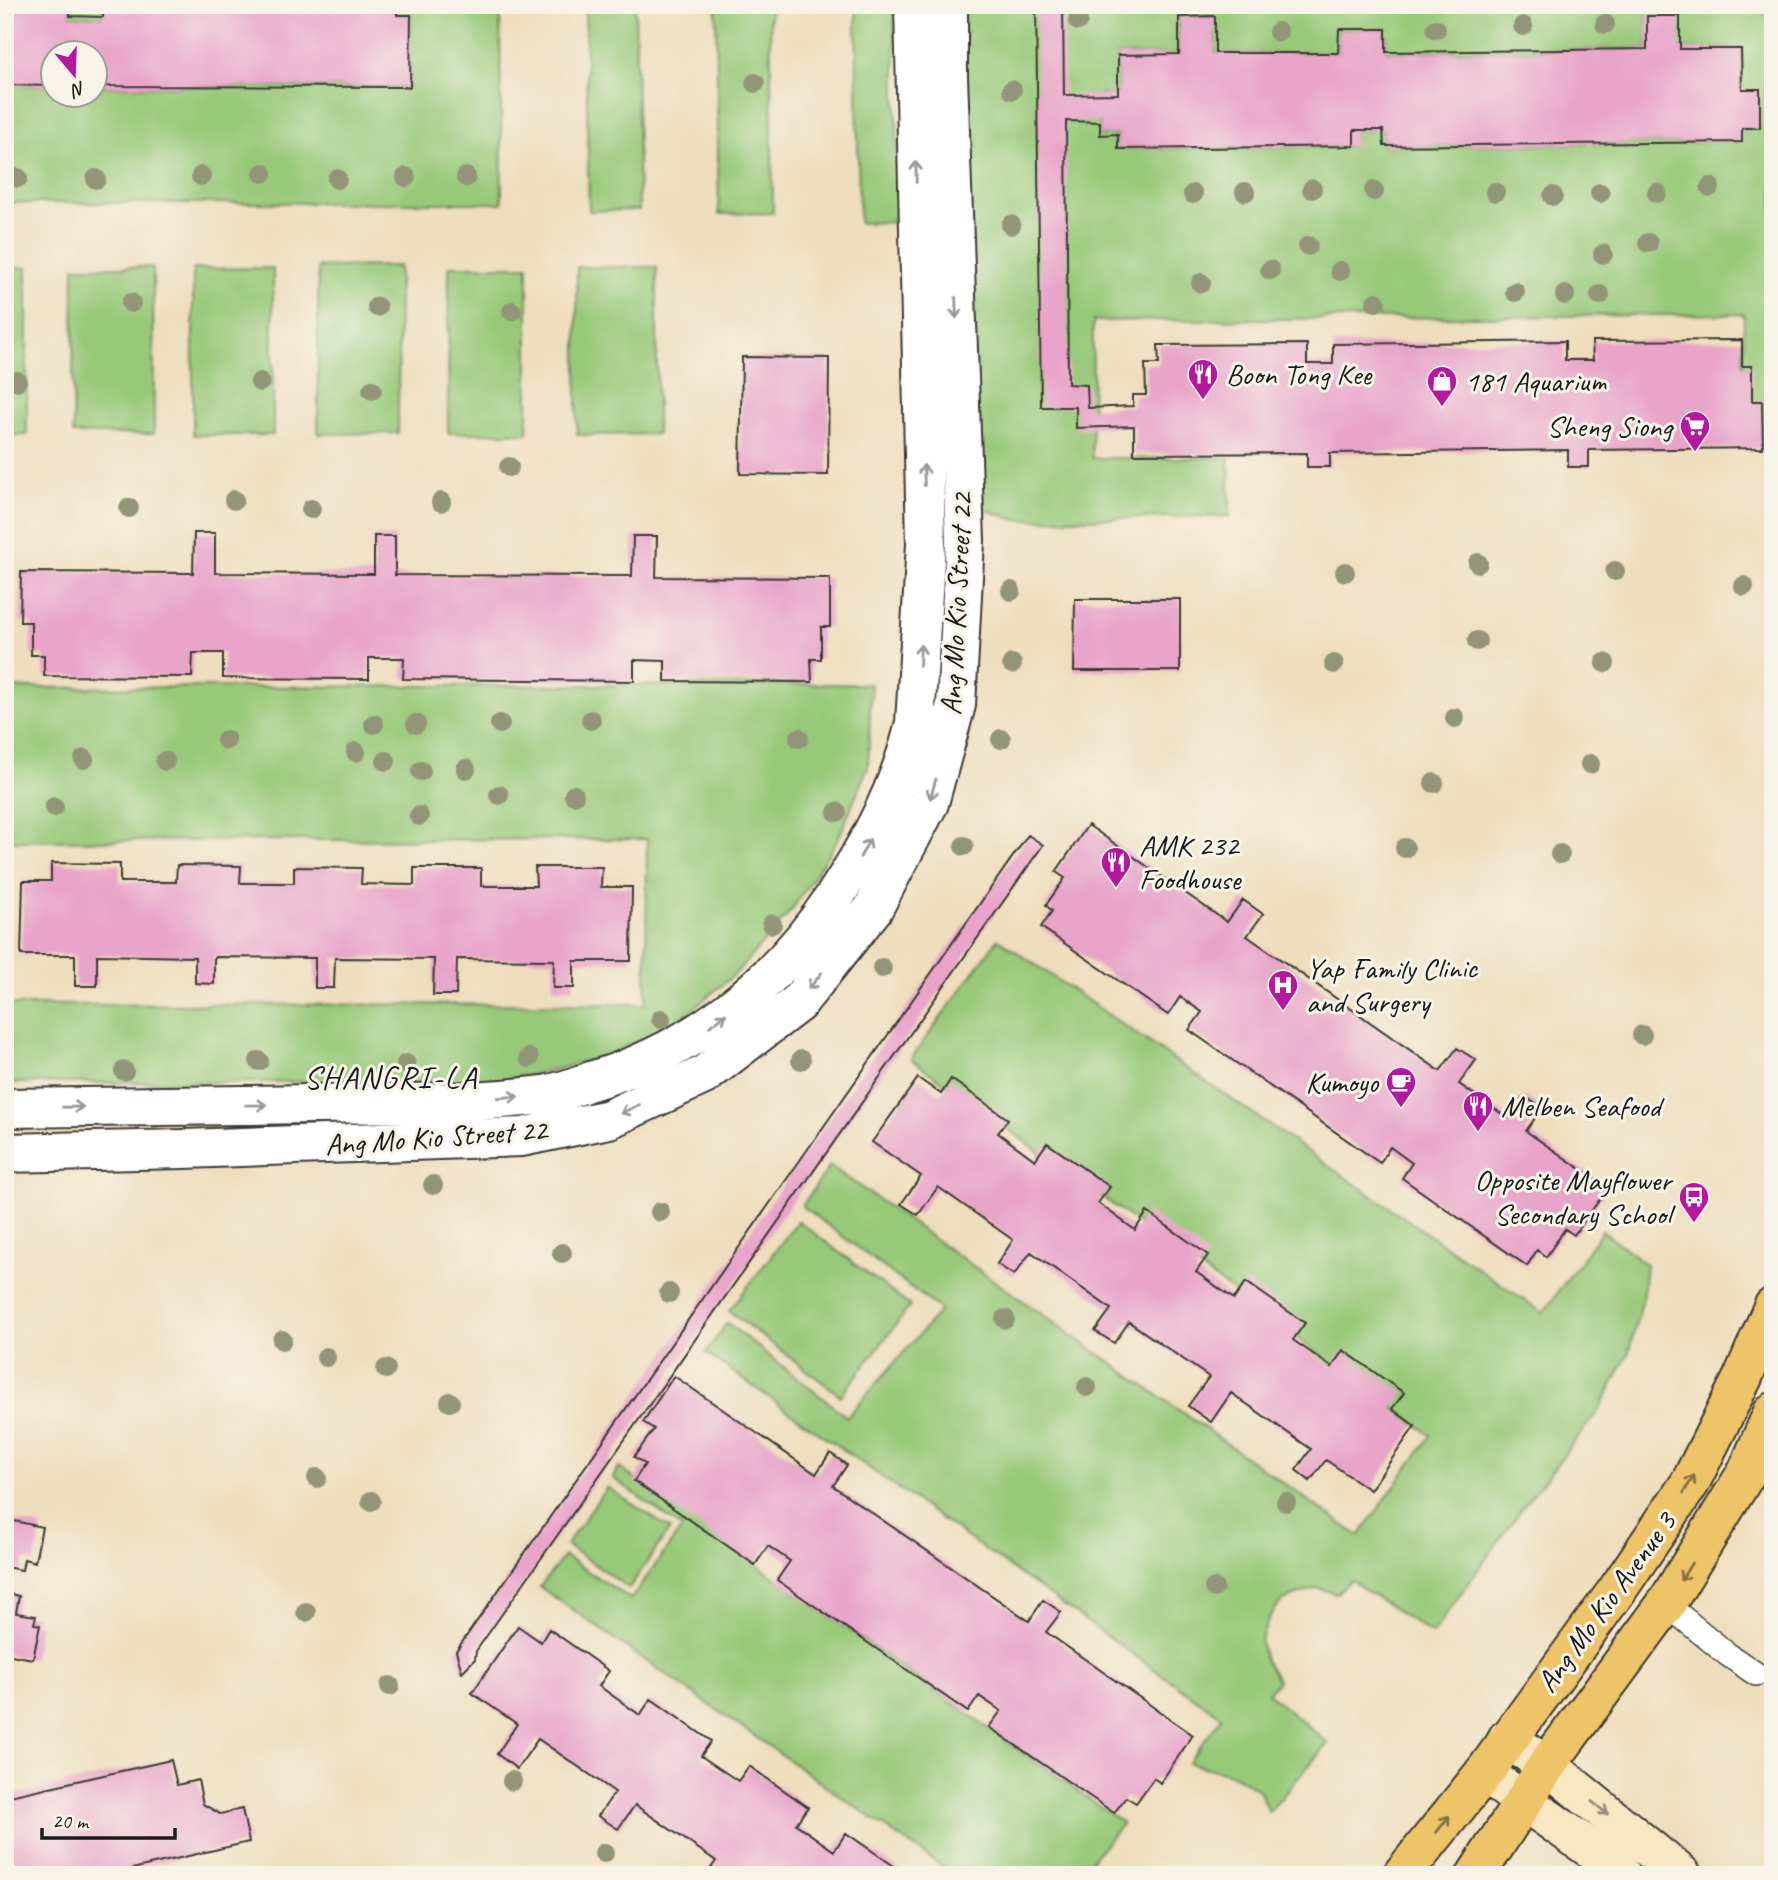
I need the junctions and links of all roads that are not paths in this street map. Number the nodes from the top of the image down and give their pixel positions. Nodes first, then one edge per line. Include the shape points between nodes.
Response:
1 (914, 5) edge
2 (948, 5) edge
3 (5, 1108) edge
4 (5, 1153) edge
5 (1773, 1307) edge
6 (1773, 1412) edge
7 (1666, 1604) junction
8 (1756, 1674) dead end
9 (1507, 1739) junction
10 (1547, 1765) junction
11 (1484, 1773) junction
12 (1525, 1802) junction
13 (1402, 1875) edge
14 (1476, 1875) edge
15 (1622, 1875) edge
16 (1682, 1875) edge

3 -> 1 street, Ang Mo Kio Street 22 via 446,1102 546,1094 664,1054 719,1020 815,926 885,810 915,723 926,544
2 -> 4 street, Ang Mo Kio Street 22 via 965,541 956,705 929,803 873,909 798,1003 704,1075 609,1119 522,1137
9 -> 5 main road, Ang Mo Kio Avenue 3 via 1690,1483
6 -> 7 main road, Ang Mo Kio Avenue 3 via 1747,1472
7 - 8 lane
7 - 10 main road, Ang Mo Kio Avenue 3
9 - 10 main road
9 - 11 main road, Ang Mo Kio Avenue 3
10 - 12 main road, Ang Mo Kio Avenue 3
10 -> 16 main road
11 - 12 main road
13 -> 11 main road, Ang Mo Kio Avenue 3
12 - 14 main road, Ang Mo Kio Avenue 3
12 - 15 main road

